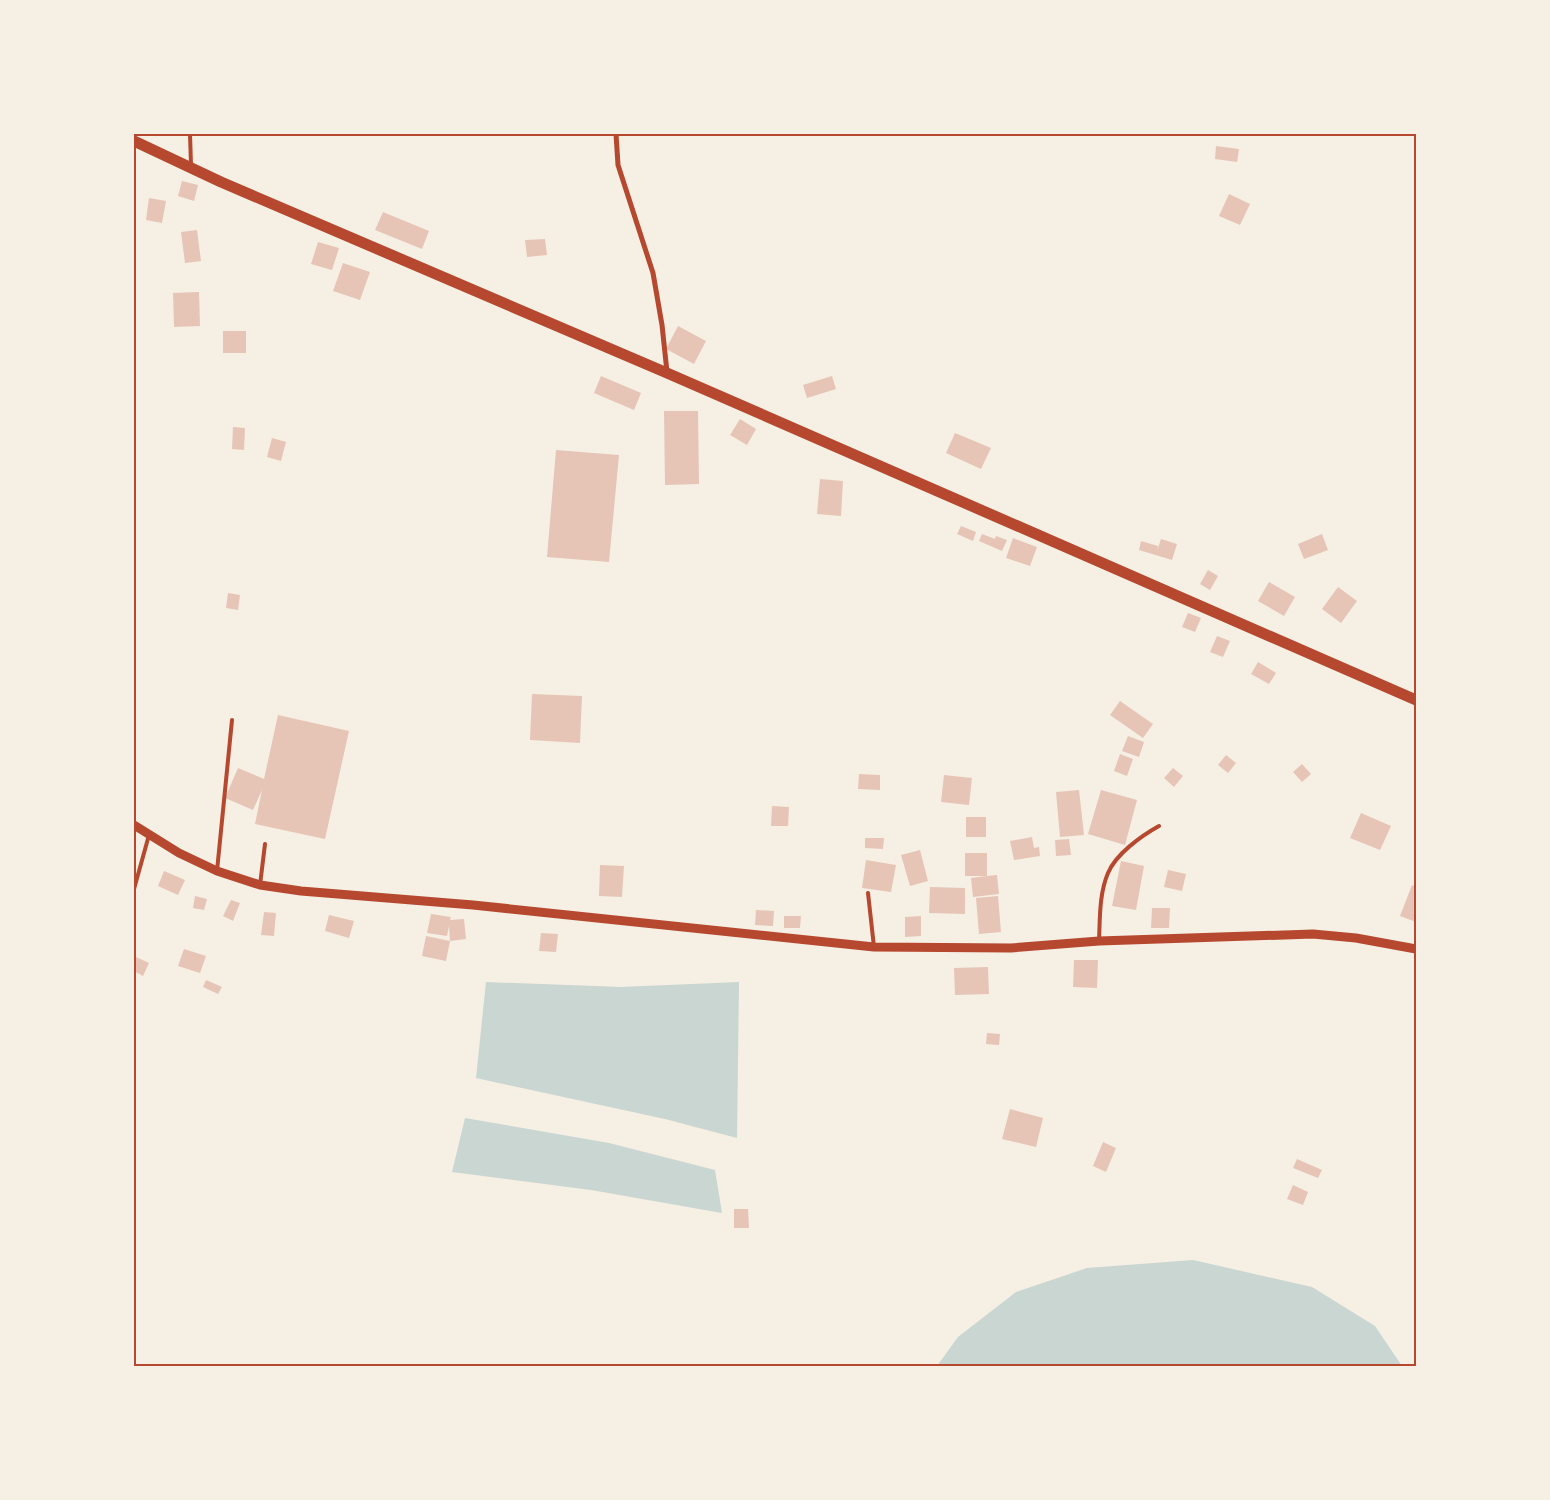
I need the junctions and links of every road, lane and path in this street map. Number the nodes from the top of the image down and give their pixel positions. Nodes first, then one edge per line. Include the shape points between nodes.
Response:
1 (190, 134) edge
2 (616, 134) edge
3 (134, 141) edge
4 (191, 167) junction
5 (667, 373) junction
6 (1416, 700) edge
7 (232, 720) dead end
8 (134, 825) edge
9 (1159, 826) dead end
10 (149, 836) junction
11 (265, 844) dead end
12 (217, 871) junction
13 (260, 885) junction
14 (134, 889) edge
15 (868, 894) dead end
16 (1099, 942) junction
17 (874, 946) junction
18 (1416, 949) edge

1 - 4 lane
2 - 5 street via 618,165 653,273
3 - 4 highway
4 - 5 highway
5 - 6 highway
7 - 12 lane
8 - 10 street
9 - 16 lane via 1134,842 1108,872 1101,900
10 - 12 street
10 - 14 lane
11 - 13 lane
12 - 13 street
13 - 17 street
15 - 17 lane
16 - 17 street via 1011,948
16 - 18 street via 1313,934

